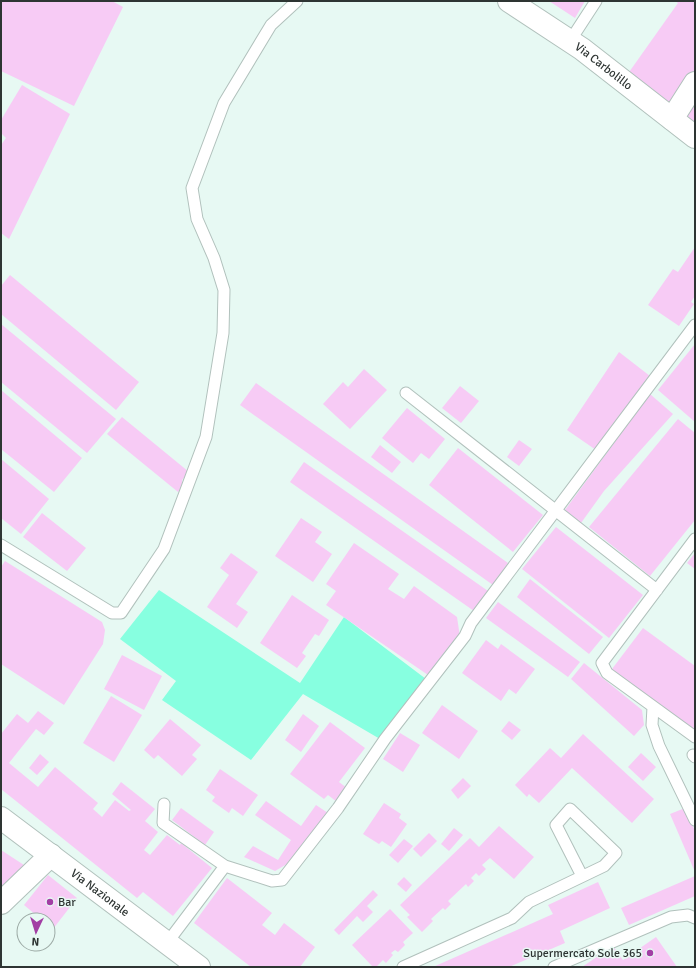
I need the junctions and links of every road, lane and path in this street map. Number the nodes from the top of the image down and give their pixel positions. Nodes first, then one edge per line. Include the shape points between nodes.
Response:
1 (297, 1) edge
2 (509, 1) edge
3 (596, 1) edge
4 (570, 41) junction
5 (695, 83) edge
6 (672, 119) junction
7 (695, 137) edge
8 (695, 325) edge
9 (406, 393) dead end
10 (554, 511) junction
11 (695, 539) edge
12 (1, 545) edge
13 (657, 590) junction
14 (653, 707) junction
15 (695, 737) edge
16 (164, 804) dead end
17 (1, 818) edge
18 (695, 820) edge
19 (51, 855) junction
20 (225, 866) junction
21 (582, 876) junction
22 (1, 903) edge
23 (695, 918) edge
24 (167, 943) junction
25 (199, 967) edge
26 (403, 967) edge
27 (553, 967) edge

1 - 12 lane via 271,24 224,103 192,188 197,219 214,258 224,290 223,333 206,437 164,549 121,613 112,613
2 - 4 street, Via Carbolillo
3 - 4 lane
4 - 6 street, Via Carbolillo
5 - 6 street
6 - 7 street, Via Carbolillo
8 - 10 lane
9 - 10 lane
10 - 13 lane
10 - 20 lane via 471,623 465,636 385,739 338,808 282,880 272,881
11 - 13 lane
13 - 14 lane via 602,663 606,673
14 - 15 lane
14 - 18 lane via 652,725 659,746
16 - 20 lane via 163,823
17 - 19 street, Via Nazionale
19 - 22 street
19 - 24 street, Via Nazionale
20 - 24 lane
21 - 21 lane via 604,866 616,853 570,810 556,825
21 - 26 lane via 529,902 512,918
23 - 27 lane via 688,915 671,917
24 - 25 street, Via Nazionale

